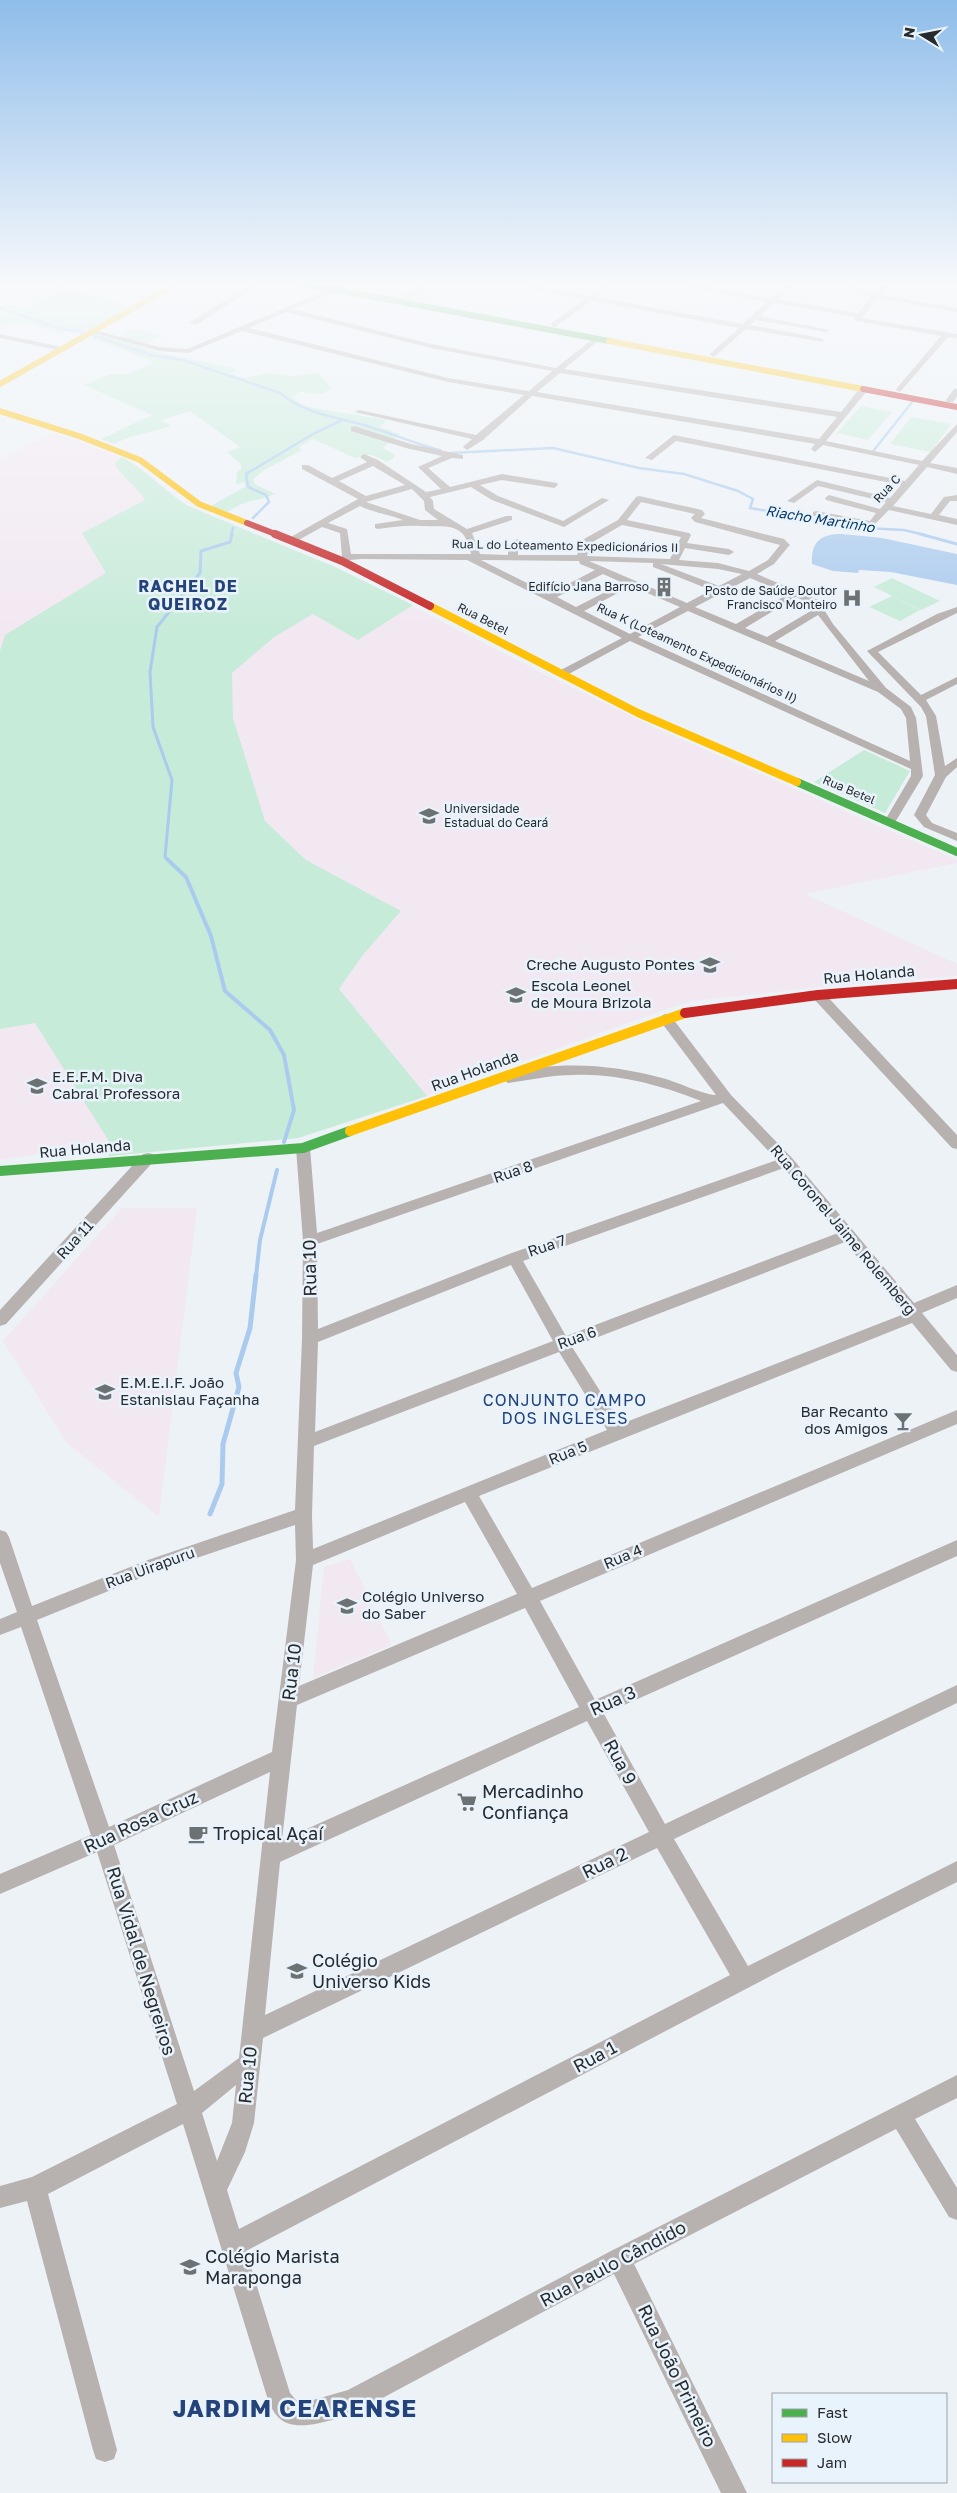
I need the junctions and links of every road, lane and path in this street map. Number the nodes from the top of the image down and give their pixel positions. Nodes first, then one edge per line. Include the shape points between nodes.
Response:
1 (524, 398) edge
2 (549, 398) edge
3 (736, 398) edge
4 (856, 398) edge
5 (940, 398) edge
6 (955, 400) edge
7 (0, 411) edge
8 (359, 412) dead end
9 (842, 415) junction
10 (957, 427) edge
11 (354, 429) dead end
12 (953, 437) edge
13 (480, 438) junction
14 (821, 442) junction
15 (468, 447) dead end
16 (450, 456) junction
17 (364, 457) dead end
18 (460, 457) dead end
19 (649, 458) dead end
20 (375, 462) junction
21 (802, 462) junction
22 (926, 464) junction
23 (305, 467) dead end
24 (957, 471) edge
25 (332, 481) junction
26 (471, 483) junction
27 (909, 484) junction
28 (554, 485) dead end
29 (413, 486) junction
30 (447, 489) junction
31 (425, 495) junction
32 (829, 498) dead end
33 (955, 498) edge
34 (362, 500) junction
35 (605, 500) dead end
36 (790, 501) dead end
37 (887, 507) junction
38 (816, 514) dead end
39 (933, 517) junction
40 (509, 518) dead end
41 (414, 521) junction
42 (450, 522) junction
43 (621, 522) junction
44 (957, 522) edge
45 (321, 524) junction
46 (466, 532) junction
47 (380, 537) dead end
48 (292, 540) junction
49 (684, 540) junction
50 (517, 542) dead end
51 (738, 542) junction
52 (513, 557) junction
53 (472, 558) junction
54 (578, 558) junction
55 (345, 559) junction
56 (641, 559) junction
57 (674, 561) junction
58 (718, 566) junction
59 (603, 570) junction
60 (748, 574) junction
61 (631, 582) junction
62 (719, 590) junction
63 (795, 594) junction
64 (548, 598) junction
65 (688, 607) junction
66 (820, 610) junction
67 (957, 610) edge
68 (576, 611) junction
69 (737, 628) junction
70 (632, 638) junction
71 (767, 641) junction
72 (561, 674) junction
73 (957, 680) edge
74 (882, 690) junction
75 (921, 699) junction
76 (936, 752) junction
77 (956, 762) edge
78 (917, 768) junction
79 (941, 775) junction
80 (890, 822) junction
81 (957, 837) edge
82 (957, 852) edge
83 (957, 984) edge
84 (818, 995) junction
85 (665, 1018) junction
86 (500, 1078) junction
87 (720, 1099) junction
88 (957, 1144) edge
89 (303, 1148) junction
90 (148, 1158) junction
91 (787, 1162) junction
92 (0, 1171) edge
93 (848, 1235) junction
94 (310, 1242) junction
95 (514, 1258) junction
96 (957, 1291) edge
97 (913, 1313) junction
98 (0, 1320) edge
99 (310, 1339) junction
100 (562, 1344) junction
101 (957, 1366) edge
102 (957, 1417) edge
103 (618, 1433) junction
104 (306, 1442) junction
105 (469, 1494) junction
106 (303, 1515) junction
107 (0, 1537) edge
108 (957, 1548) edge
109 (305, 1560) junction
110 (528, 1597) junction
111 (26, 1617) junction
112 (0, 1627) edge
113 (957, 1694) edge
114 (289, 1699) junction
115 (593, 1710) junction
116 (281, 1757) junction
117 (660, 1837) junction
118 (103, 1840) junction
119 (270, 1856) junction
120 (957, 1871) edge
121 (0, 1884) edge
122 (742, 1978) junction
123 (252, 2032) junction
124 (249, 2064) junction
125 (957, 2086) edge
126 (188, 2110) junction
127 (900, 2116) junction
128 (35, 2188) junction
129 (215, 2189) junction
130 (0, 2197) edge
131 (957, 2209) edge
132 (233, 2245) junction
133 (619, 2260) junction
134 (276, 2387) joint
135 (105, 2450) dead end
136 (734, 2493) edge

1 - 13 street
2 - 14 street
3 - 9 street
4 - 9 street
5 - 6 street
7 - 48 street, Rua Betel via 79,436 140,460 200,504
8 - 13 street
9 - 14 street
10 - 12 street, Rua C
11 - 16 street
12 - 22 street, Rua C
13 - 15 street
14 - 21 street
14 - 22 street
16 - 18 street
16 - 30 street via 423,469
17 - 20 street
19 - 21 street via 674,438
20 - 25 street
20 - 29 street
21 - 27 street
22 - 24 street
22 - 27 street, Rua C
23 - 25 street
25 - 34 street
26 - 28 street via 502,477
26 - 30 street
26 - 35 street via 495,498 564,524
27 - 37 street, Rua C
29 - 31 street
29 - 34 street
30 - 31 street
31 - 42 street via 431,511
32 - 37 street
33 - 39 street via 947,499
34 - 41 street via 378,511 389,511
34 - 45 street
36 - 37 street via 817,483
37 - 38 street, Rua C via 870,524
37 - 39 street
39 - 44 street
40 - 46 street
41 - 42 street via 426,524
41 - 47 street via 375,522
42 - 46 street
43 - 49 street
43 - 51 street via 639,499 699,512 698,520
43 - 54 street via 587,541
45 - 48 street
45 - 55 street via 344,531
46 - 53 street via 474,542
48 - 55 street, Rua Betel
49 - 51 street
49 - 57 street
50 - 52 street via 513,546
51 - 58 street
51 - 60 street via 781,541 784,546 771,562
52 - 53 street, Rua L do Loteamento Expedicionários II
52 - 54 street, Rua L do Loteamento Expedicionários II
53 - 55 street, Rua L do Loteamento Expedicionários II
53 - 64 street, Rua K (Loteamento Expedicionários II)
54 - 56 street, Rua L do Loteamento Expedicionários II
54 - 59 street
55 - 72 street, Rua Betel
56 - 57 street, Rua L do Loteamento Expedicionários II
56 - 62 street
57 - 58 street, Rua L do Loteamento Expedicionários II
58 - 60 street, Rua L do Loteamento Expedicionários II
59 - 61 street
59 - 64 street
60 - 62 street
60 - 63 street, Rua L do Loteamento Expedicionários II
61 - 65 street
61 - 68 street
62 - 65 street
63 - 66 street, Rua L do Loteamento Expedicionários II via 815,602
63 - 69 street
64 - 68 street, Rua K (Loteamento Expedicionários II)
65 - 69 street
65 - 70 street
66 - 71 street
66 - 74 street, Rua L do Loteamento Expedicionários II
67 - 75 street via 872,650
68 - 70 street, Rua K (Loteamento Expedicionários II)
69 - 71 street
70 - 72 street
70 - 78 street, Rua K (Loteamento Expedicionários II)
71 - 74 street
72 - 80 street, Rua Betel via 638,713
73 - 75 street
74 - 78 street, Rua L do Loteamento Expedicionários II via 899,701 909,714
75 - 76 street via 931,716
76 - 77 street
76 - 79 street
77 - 79 street
78 - 80 street, Rua L do Loteamento Expedicionários II via 917,776
79 - 81 street via 920,815 928,825
80 - 82 street, Rua Betel
83 - 84 street, Rua Holanda
84 - 85 street, Rua Holanda via 712,1007
84 - 88 street
85 - 86 street, Rua Holanda
85 - 87 street, Rua Coronel Jaime Rolemberg
86 - 87 street, Rua Coronel Jaime Rolemberg via 588,1070 656,1080
86 - 89 street, Rua Holanda
87 - 91 street, Rua Coronel Jaime Rolemberg
87 - 94 street, Rua 8
89 - 90 street, Rua Holanda
89 - 94 street, Rua 10
90 - 92 street, Rua Holanda
90 - 98 street, Rua 11
91 - 93 street, Rua Coronel Jaime Rolemberg
91 - 95 street, Rua 7
93 - 97 street, Rua Coronel Jaime Rolemberg
93 - 100 street, Rua 6
94 - 99 street, Rua 10
95 - 99 street, Rua 7
95 - 100 street
96 - 97 street, Rua 5
97 - 101 street, Rua Coronel Jaime Rolemberg
97 - 103 street, Rua 5
99 - 104 street, Rua 10
100 - 103 street
100 - 104 street, Rua 6
102 - 110 street, Rua 4
103 - 105 street, Rua 5
104 - 106 street, Rua 10
105 - 109 street, Rua 5
105 - 110 street, Rua 9
106 - 109 street, Rua 10
106 - 111 street, Rua Uirapuru via 154,1565
107 - 111 street, Rua Vidal de Negreiros
108 - 115 street, Rua 3
109 - 114 street, Rua 10
110 - 114 street, Rua 4
110 - 115 street, Rua 9
111 - 112 street, Rua Uirapuru
111 - 118 street, Rua Vidal de Negreiros
113 - 117 street, Rua 2
114 - 116 street, Rua 10
115 - 117 street, Rua 9
115 - 119 street, Rua 3
116 - 118 street, Rua Rosa Cruz
116 - 119 street, Rua 10
117 - 122 street, Rua 9
117 - 123 street, Rua 2
118 - 121 street, Rua Rosa Cruz
118 - 126 street, Rua Vidal de Negreiros
119 - 123 street, Rua 10
120 - 122 street, Rua 1
122 - 132 street, Rua 1
123 - 124 street, Rua 10
124 - 126 street
124 - 129 street, Rua 10 via 239,2140
125 - 127 street, Rua Paulo Cândido
126 - 128 street
126 - 129 street, Rua Vidal de Negreiros
127 - 131 street
127 - 133 street, Rua Paulo Cândido
128 - 130 street
128 - 135 street
129 - 132 street, Rua Vidal de Negreiros
132 - 134 street, Rua Vidal de Negreiros
133 - 134 street, Rua Paulo Cândido via 353,2400 301,2413 286,2407
133 - 136 street, Rua João Primeiro

